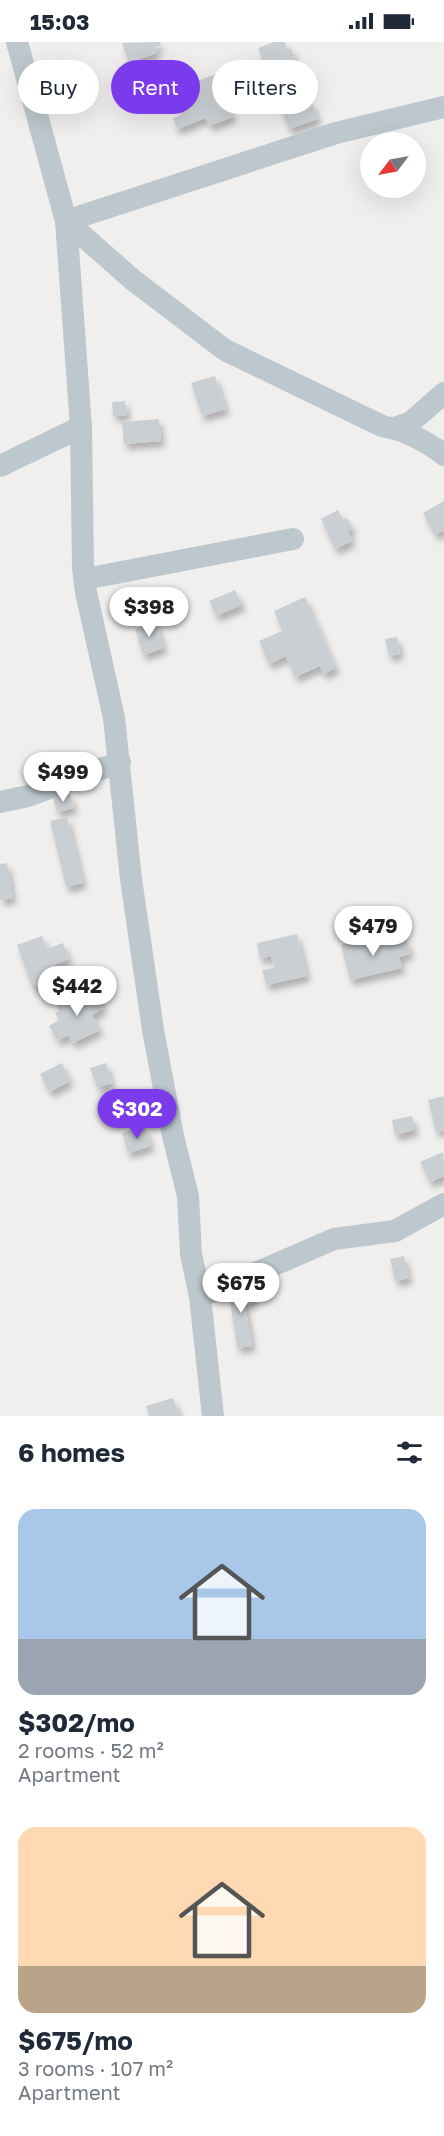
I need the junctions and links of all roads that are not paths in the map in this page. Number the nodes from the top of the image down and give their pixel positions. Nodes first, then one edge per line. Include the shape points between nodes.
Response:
1 (17, 42) edge
2 (444, 107) edge
3 (66, 221) junction
4 (444, 393) edge
5 (81, 427) junction
6 (394, 428) junction
7 (444, 455) edge
8 (0, 466) edge
9 (293, 538) dead end
10 (85, 579) junction
11 (120, 762) junction
12 (0, 802) edge
13 (444, 1204) edge
14 (200, 1297) junction
15 (213, 1416) edge

1 - 3 street
2 - 3 street via 336,133
3 - 5 street
3 - 6 street via 133,280 225,350 318,397
4 - 6 street via 411,423
5 - 8 street
5 - 10 street
6 - 7 street via 432,445
9 - 10 street
10 - 11 street
11 - 12 street via 28,796
11 - 14 street via 153,1030 188,1196 191,1254
13 - 14 street via 395,1231 334,1239
14 - 15 street

